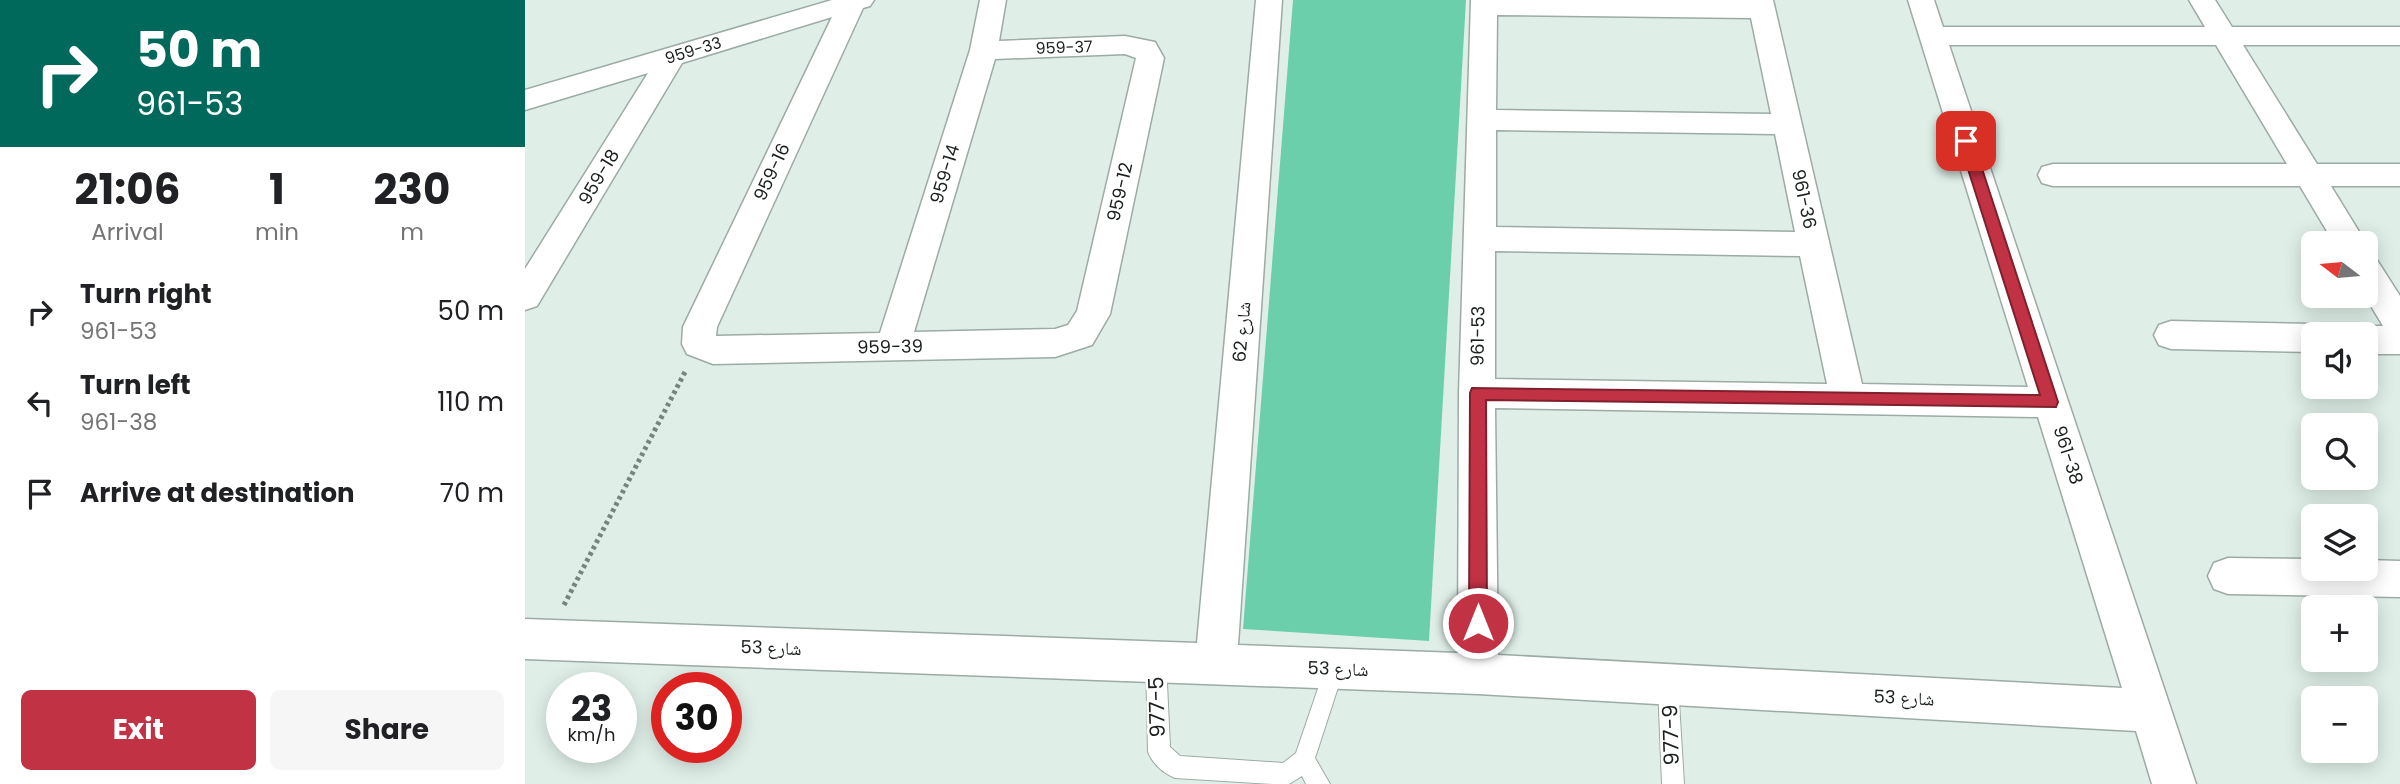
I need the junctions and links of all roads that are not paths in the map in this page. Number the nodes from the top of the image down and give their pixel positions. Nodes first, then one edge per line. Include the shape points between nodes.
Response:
1 (993, 0) edge
2 (1269, 0) edge
3 (1920, 0) edge
4 (2202, 0) edge
5 (856, 1) edge
6 (1484, 3) edge
7 (1761, 5) edge
8 (1932, 36) junction
9 (2224, 36) junction
10 (2400, 36) edge
11 (1145, 47) joint
12 (984, 50) junction
13 (672, 56) junction
14 (525, 100) edge
15 (1482, 120) junction
16 (1787, 124) junction
17 (2053, 175) dead end
18 (2309, 175) junction
19 (2400, 175) edge
20 (2343, 231) edge
21 (1480, 239) junction
22 (1814, 244) junction
23 (2378, 289) edge
24 (525, 297) edge
25 (2400, 325) edge
26 (1080, 335) joint
27 (2171, 335) dead end
28 (2301, 338) edge
29 (2378, 340) edge
30 (2400, 340) edge
31 (699, 344) joint
32 (892, 348) junction
33 (1478, 393) junction
34 (1848, 399) junction
35 (2050, 402) junction
36 (2228, 576) dead end
37 (2400, 579) edge
38 (535, 639) edge
39 (1156, 662) junction
40 (1216, 664) junction
41 (1334, 669) junction
42 (1478, 674) junction
43 (1668, 685) junction
44 (2150, 711) junction
45 (1304, 760) junction
46 (1319, 784) edge
47 (1673, 784) edge
48 (2174, 784) edge

1 - 12 street, 959-14
2 - 40 street, شارع 62
3 - 8 street, 961-38
4 - 9 street
5 - 13 street, 959-33
5 - 31 street, 959-16 via 700,327
6 - 7 street
6 - 15 street, 961-53
7 - 16 street, 961-36
8 - 9 street
8 - 35 street, 961-38
9 - 10 street
9 - 18 street
11 - 12 street, 959-37
11 - 26 street, 959-12 via 1150,58 1093,314
12 - 32 street, 959-14
13 - 14 street, 959-33
13 - 24 street, 959-18
15 - 16 street
15 - 21 street, 961-53
16 - 22 street, 961-36
17 - 18 street
18 - 19 street
18 - 20 street
21 - 22 street
21 - 33 street, 961-53
22 - 34 street, 961-36
23 - 25 street
26 - 32 street, 959-39 via 1055,343
27 - 28 street
29 - 30 street
31 - 32 street, 959-39 via 713,350
33 - 34 street
33 - 42 street, 961-53
34 - 35 street
35 - 44 street, 961-38
36 - 37 street
38 - 39 street, شارع 53
39 - 40 street, شارع 53
39 - 45 lane, 977-5 via 1159,752 1175,767 1287,774
40 - 41 street, شارع 53
41 - 42 street, شارع 53
41 - 45 lane
42 - 43 street, شارع 53
43 - 44 street, شارع 53
43 - 47 lane, 977-9
44 - 48 street, 961-38
45 - 46 lane

